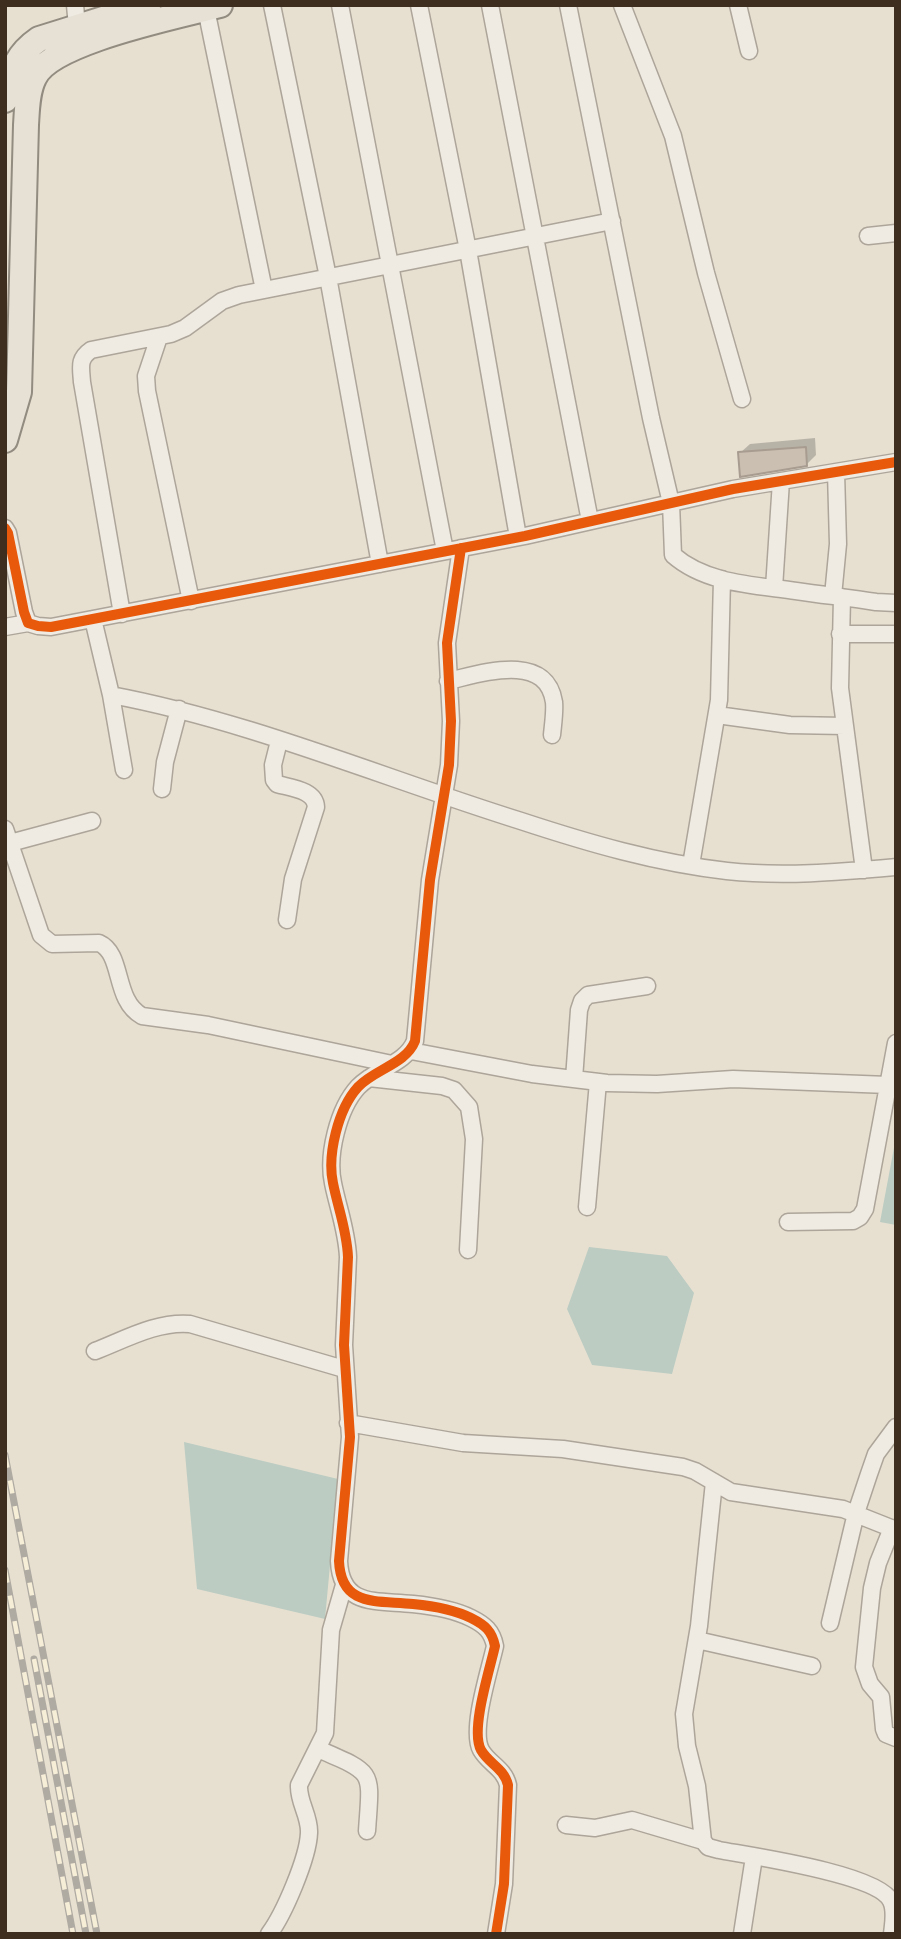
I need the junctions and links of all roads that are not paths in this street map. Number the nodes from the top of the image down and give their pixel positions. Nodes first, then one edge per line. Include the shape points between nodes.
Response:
1 (148, 5) edge
2 (272, 5) edge
3 (340, 5) edge
4 (419, 5) edge
5 (490, 5) edge
6 (568, 5) edge
7 (622, 5) edge
8 (738, 5) edge
9 (213, 7) edge
10 (76, 16) edge
11 (750, 51) dead end
12 (5, 100) edge
13 (612, 221) junction
14 (896, 233) edge
15 (536, 236) junction
16 (868, 236) dead end
17 (468, 250) junction
18 (392, 265) junction
19 (328, 277) junction
20 (264, 290) junction
21 (159, 337) junction
22 (742, 398) dead end
23 (5, 439) edge
24 (896, 462) edge
25 (836, 472) junction
26 (781, 481) junction
27 (671, 503) junction
28 (590, 521) junction
29 (5, 528) edge
30 (518, 537) junction
31 (453, 550) junction
32 (380, 564) junction
33 (722, 579) junction
34 (774, 588) junction
35 (837, 597) junction
36 (191, 601) junction
37 (896, 603) edge
38 (122, 614) junction
39 (93, 619) junction
40 (29, 623) junction
41 (5, 627) edge
42 (840, 634) junction
43 (896, 634) edge
44 (448, 681) junction
45 (111, 695) junction
46 (179, 709) junction
47 (717, 715) junction
48 (845, 726) junction
49 (552, 735) dead end
50 (279, 741) junction
51 (124, 769) dead end
52 (162, 789) dead end
53 (444, 797) junction
54 (92, 821) dead end
55 (8, 836) edge
56 (691, 865) junction
57 (896, 867) edge
58 (864, 870) junction
59 (287, 920) dead end
60 (647, 986) dead end
61 (896, 1043) edge
62 (411, 1051) junction
63 (392, 1064) junction
64 (369, 1078) junction
65 (574, 1079) junction
66 (598, 1082) junction
67 (888, 1085) junction
68 (587, 1207) dead end
69 (788, 1222) dead end
70 (468, 1250) dead end
71 (94, 1351) dead end
72 (344, 1369) junction
73 (348, 1423) junction
74 (896, 1427) edge
75 (713, 1482) junction
76 (856, 1513) junction
77 (894, 1529) edge
78 (344, 1586) junction
79 (830, 1623) dead end
80 (697, 1640) junction
81 (812, 1666) dead end
82 (896, 1738) edge
83 (318, 1749) junction
84 (566, 1825) dead end
85 (367, 1831) dead end
86 (703, 1841) junction
87 (754, 1857) junction
88 (269, 1934) edge
89 (495, 1934) edge
90 (742, 1934) edge
91 (892, 1934) edge

1 - 10 main road
2 - 19 street
3 - 18 street
4 - 17 street
5 - 15 street
6 - 13 street
7 - 22 street via 673,136
8 - 11 street
9 - 20 street
9 - 23 main road via 97,38 58,54 34,76 26,125 19,392
10 - 12 main road via 25,48 14,66
13 - 15 street
13 - 27 street
14 - 16 street
15 - 17 street
15 - 28 street
17 - 18 street
17 - 30 street
18 - 19 street
18 - 31 street
19 - 20 street
19 - 32 street
20 - 21 street via 222,301 185,327
21 - 36 street via 146,376 147,391
21 - 38 street via 91,350 80,364
24 - 25 street
25 - 26 street
25 - 35 street
26 - 27 street
26 - 34 street
27 - 28 street
27 - 33 street via 673,555
28 - 30 street
29 - 40 street
30 - 31 street
31 - 32 street
31 - 44 street
32 - 36 street
33 - 34 street
33 - 47 street
34 - 35 street
35 - 37 street
35 - 42 street
36 - 38 street
38 - 39 street
39 - 40 street via 51,627
39 - 45 street
40 - 41 street
42 - 43 street
42 - 48 street
44 - 49 street via 505,670 532,672 551,693
44 - 53 street via 451,720
45 - 46 street
45 - 51 street
46 - 50 street
46 - 52 street
47 - 48 street via 774,724
47 - 56 street
48 - 58 street
50 - 53 street
50 - 59 street via 274,780 316,800 293,879
53 - 56 street via 619,851
53 - 62 street via 430,880 418,1029
54 - 55 street
55 - 63 street via 41,935 52,944 104,945 133,1011
56 - 58 street via 759,873
57 - 58 street
60 - 65 street via 599,992 582,1001
61 - 67 street
62 - 63 street
62 - 65 street
63 - 64 street
64 - 70 street via 442,1086 454,1090 469,1107 474,1139
64 - 72 street via 346,1106 331,1170 347,1243
65 - 66 street
66 - 67 street via 733,1079
66 - 68 street
67 - 69 street via 860,1217 853,1221
71 - 72 street via 179,1323
72 - 73 street
73 - 75 street via 463,1443 647,1460 695,1471
73 - 78 street via 339,1561
74 - 76 street via 876,1454
75 - 76 street via 731,1492
75 - 80 street
76 - 77 street
76 - 79 street
77 - 82 street via 872,1588 864,1667 881,1697 886,1734
78 - 83 street via 331,1630 328,1709
78 - 89 street via 369,1601 452,1610 489,1629 493,1637 478,1740 506,1775 508,1785 504,1884
80 - 81 street
80 - 86 street via 687,1689 685,1731 698,1786
83 - 85 street via 366,1773 370,1793
83 - 88 street via 299,1785 310,1830 308,1842 290,1896
84 - 86 street via 595,1828 632,1820
86 - 87 street via 708,1847
87 - 90 street
87 - 91 street via 878,1888 893,1907

